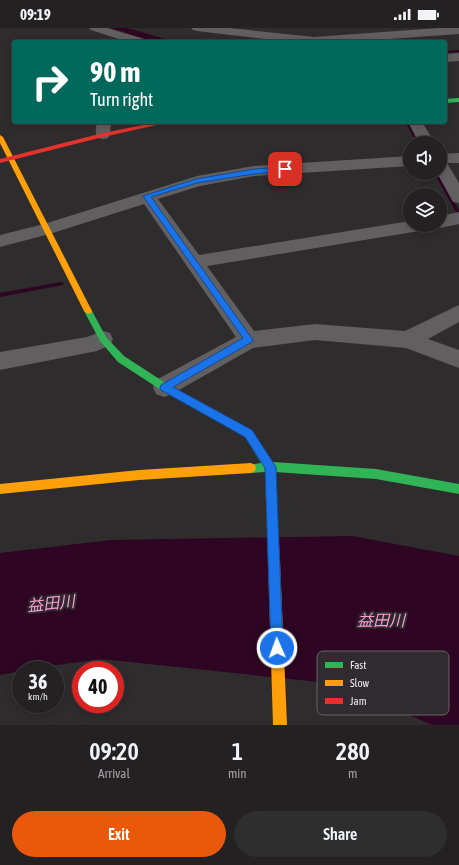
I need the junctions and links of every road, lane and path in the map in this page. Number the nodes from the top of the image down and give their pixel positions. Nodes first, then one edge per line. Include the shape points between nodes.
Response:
1 (95, 28) edge
2 (197, 28) edge
3 (459, 30) edge
4 (245, 34) junction
5 (134, 40) edge
6 (238, 40) edge
7 (304, 40) edge
8 (327, 40) edge
9 (459, 57) edge
10 (447, 58) edge
11 (459, 100) edge
12 (447, 101) edge
13 (146, 124) edge
14 (416, 124) edge
15 (104, 128) edge
16 (424, 136) edge
17 (0, 137) edge
18 (10, 158) junction
19 (459, 158) edge
20 (447, 159) edge
21 (0, 161) edge
22 (403, 161) edge
23 (447, 177) edge
24 (147, 196) junction
25 (459, 198) edge
26 (459, 218) edge
27 (447, 221) edge
28 (403, 228) edge
29 (47, 229) junction
30 (0, 241) edge
31 (195, 264) junction
32 (459, 313) edge
33 (102, 338) junction
34 (249, 340) junction
35 (407, 340) junction
36 (459, 359) edge
37 (0, 361) edge
38 (164, 388) junction
39 (270, 467) junction
40 (0, 489) edge
41 (459, 490) edge
42 (280, 725) edge

1 - 5 street
2 - 4 street
3 - 8 street
4 - 6 street
4 - 7 street
9 - 10 street
11 - 12 street
13 - 15 street
14 - 16 street
15 - 18 street
17 - 18 street
18 - 21 street
18 - 29 street
19 - 20 street
22 - 24 street via 254,172 196,181
23 - 25 street
24 - 29 street
24 - 31 street
26 - 27 street
28 - 31 street via 204,260
29 - 30 street
29 - 33 street
31 - 34 street
32 - 35 street
33 - 37 street via 90,345
33 - 38 street via 121,359
34 - 35 street via 315,332
34 - 38 street
35 - 36 street
38 - 39 street via 248,434
39 - 40 street
39 - 41 street via 376,474
39 - 42 street

